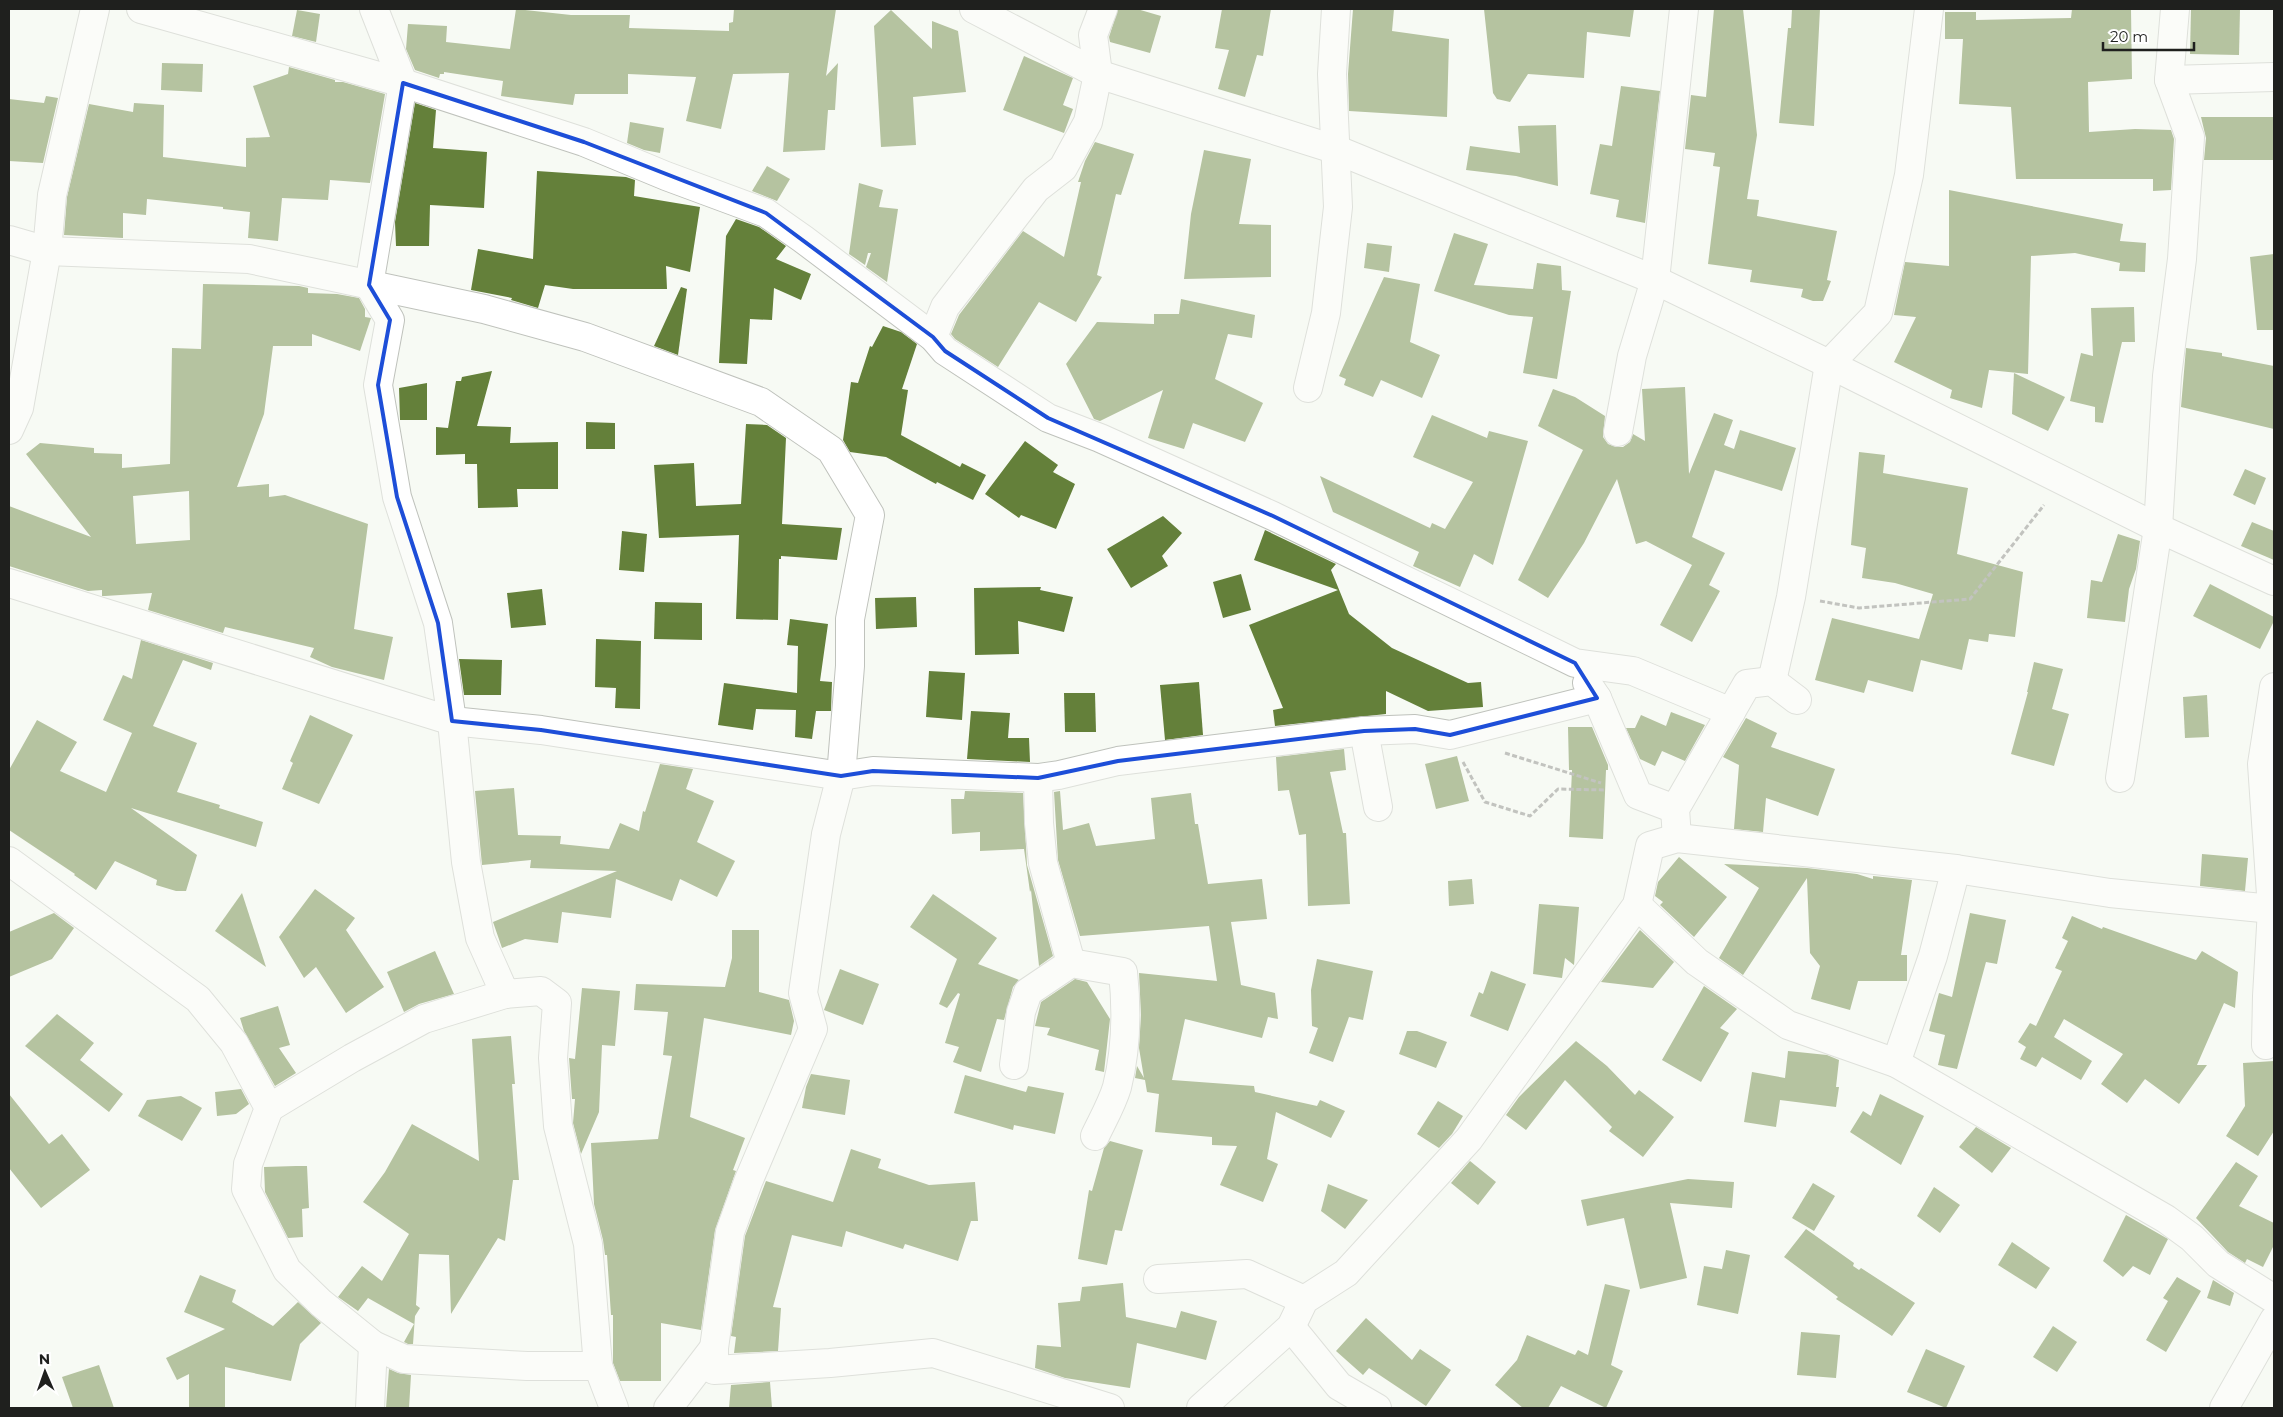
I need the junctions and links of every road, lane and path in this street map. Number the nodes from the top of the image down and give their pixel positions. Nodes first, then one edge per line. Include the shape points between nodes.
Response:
1 (95, 9) edge
2 (141, 9) edge
3 (374, 9) edge
4 (974, 9) edge
5 (1103, 9) edge
6 (1336, 9) edge
7 (1684, 9) edge
8 (1929, 9) edge
9 (2175, 9) edge
10 (1098, 74) junction
11 (2274, 77) edge
12 (2169, 80) junction
13 (403, 83) junction
14 (1337, 150) junction
15 (9, 240) edge
16 (47, 251) junction
17 (1655, 280) junction
18 (369, 285) junction
19 (933, 337) junction
20 (1829, 364) junction
21 (1308, 388) dead end
22 (9, 430) edge
23 (1618, 432) dead end
24 (2063, 480) junction
25 (2158, 528) junction
26 (2274, 581) edge
27 (9, 583) edge
28 (1791, 597) junction
29 (1575, 663) junction
30 (1772, 681) junction
31 (2274, 687) edge
32 (1597, 698) junction
33 (1797, 700) dead end
34 (1731, 712) junction
35 (452, 721) junction
36 (1364, 731) junction
37 (1450, 736) junction
38 (1497, 750) dead end
39 (841, 776) junction
40 (1038, 778) junction
41 (2120, 778) dead end
42 (1605, 790) dead end
43 (1638, 795) junction
44 (1378, 807) dead end
45 (1675, 809) junction
46 (1677, 838) junction
47 (9, 861) edge
48 (1956, 869) junction
49 (1637, 905) junction
50 (2272, 909) junction
51 (1071, 963) junction
52 (505, 994) junction
53 (2266, 1045) dead end
54 (1896, 1063) junction
55 (1014, 1065) dead end
56 (269, 1108) junction
57 (1094, 1136) dead end
58 (1158, 1279) dead end
59 (2274, 1298) edge
60 (1304, 1300) junction
61 (2274, 1320) edge
62 (1291, 1327) junction
63 (373, 1346) junction
64 (714, 1348) junction
65 (598, 1366) junction
66 (370, 1408) edge
67 (614, 1408) edge
68 (668, 1408) edge
69 (1110, 1408) edge
70 (1201, 1408) edge
71 (1377, 1408) edge
72 (2224, 1408) edge

1 - 16 street via 52,195
2 - 13 street
3 - 13 street
4 - 10 street
5 - 10 street via 1093,35
6 - 14 street via 1332,74
7 - 17 street
8 - 20 street via 1909,175 1878,313
9 - 12 street
10 - 14 street
10 - 19 street via 1088,122 1063,168 1036,189 984,254 945,307
11 - 12 street
12 - 25 street via 2190,137 2182,258 2167,376
13 - 18 street
13 - 19 street via 584,142 766,213
14 - 17 street
14 - 21 street via 1338,208 1326,313
15 - 16 street
16 - 18 street via 249,259
16 - 22 street via 19,408
17 - 20 street
17 - 23 street via 1632,356
18 - 35 street via 390,320 378,385 397,497 438,623
18 - 39 street via 484,309 585,337 761,402 831,450 870,515 850,619 850,666
19 - 29 street via 945,351 1048,418 1273,516
20 - 24 street
20 - 28 street
24 - 25 street
24 - 28 path via 1970,599 1859,608
25 - 26 street
25 - 41 street
27 - 35 street
28 - 30 street
29 - 32 street
29 - 34 street via 1633,671
30 - 33 street
30 - 34 street via 1747,684
31 - 50 street via 2262,764
32 - 37 street
32 - 43 street
34 - 45 street
35 - 39 street via 541,730
35 - 52 street via 466,862 480,938
36 - 37 street via 1415,729
36 - 40 street via 1118,761
36 - 44 street
37 - 42 path via 1485,802 1530,816 1558,789
38 - 43 path
39 - 40 street via 873,771
39 - 64 street via 826,834 803,993 813,1029 730,1232
40 - 51 street via 1043,863
43 - 45 street
45 - 46 street
46 - 48 street
46 - 49 street via 1650,846
47 - 56 street via 198,998 234,1043
48 - 50 street via 2110,893
48 - 54 street via 1933,956
49 - 54 street via 1697,962 1788,1025
49 - 60 street via 1469,1139 1346,1273
50 - 53 street
51 - 55 street via 1028,992 1021,1012
51 - 57 street via 1123,972 1126,994 1123,1051 1116,1088
52 - 56 street via 424,1019
52 - 65 street via 541,991 557,1003 553,1058 558,1126 588,1244
54 - 59 street via 2166,1218 2218,1264
56 - 63 street via 248,1164 246,1189 287,1270
58 - 60 street via 1247,1274
60 - 62 street
61 - 72 street
62 - 70 street
62 - 71 street via 1339,1386
63 - 65 street via 404,1359 527,1366
63 - 66 street
64 - 68 street
64 - 69 street via 714,1370 830,1364 933,1353
65 - 67 street

